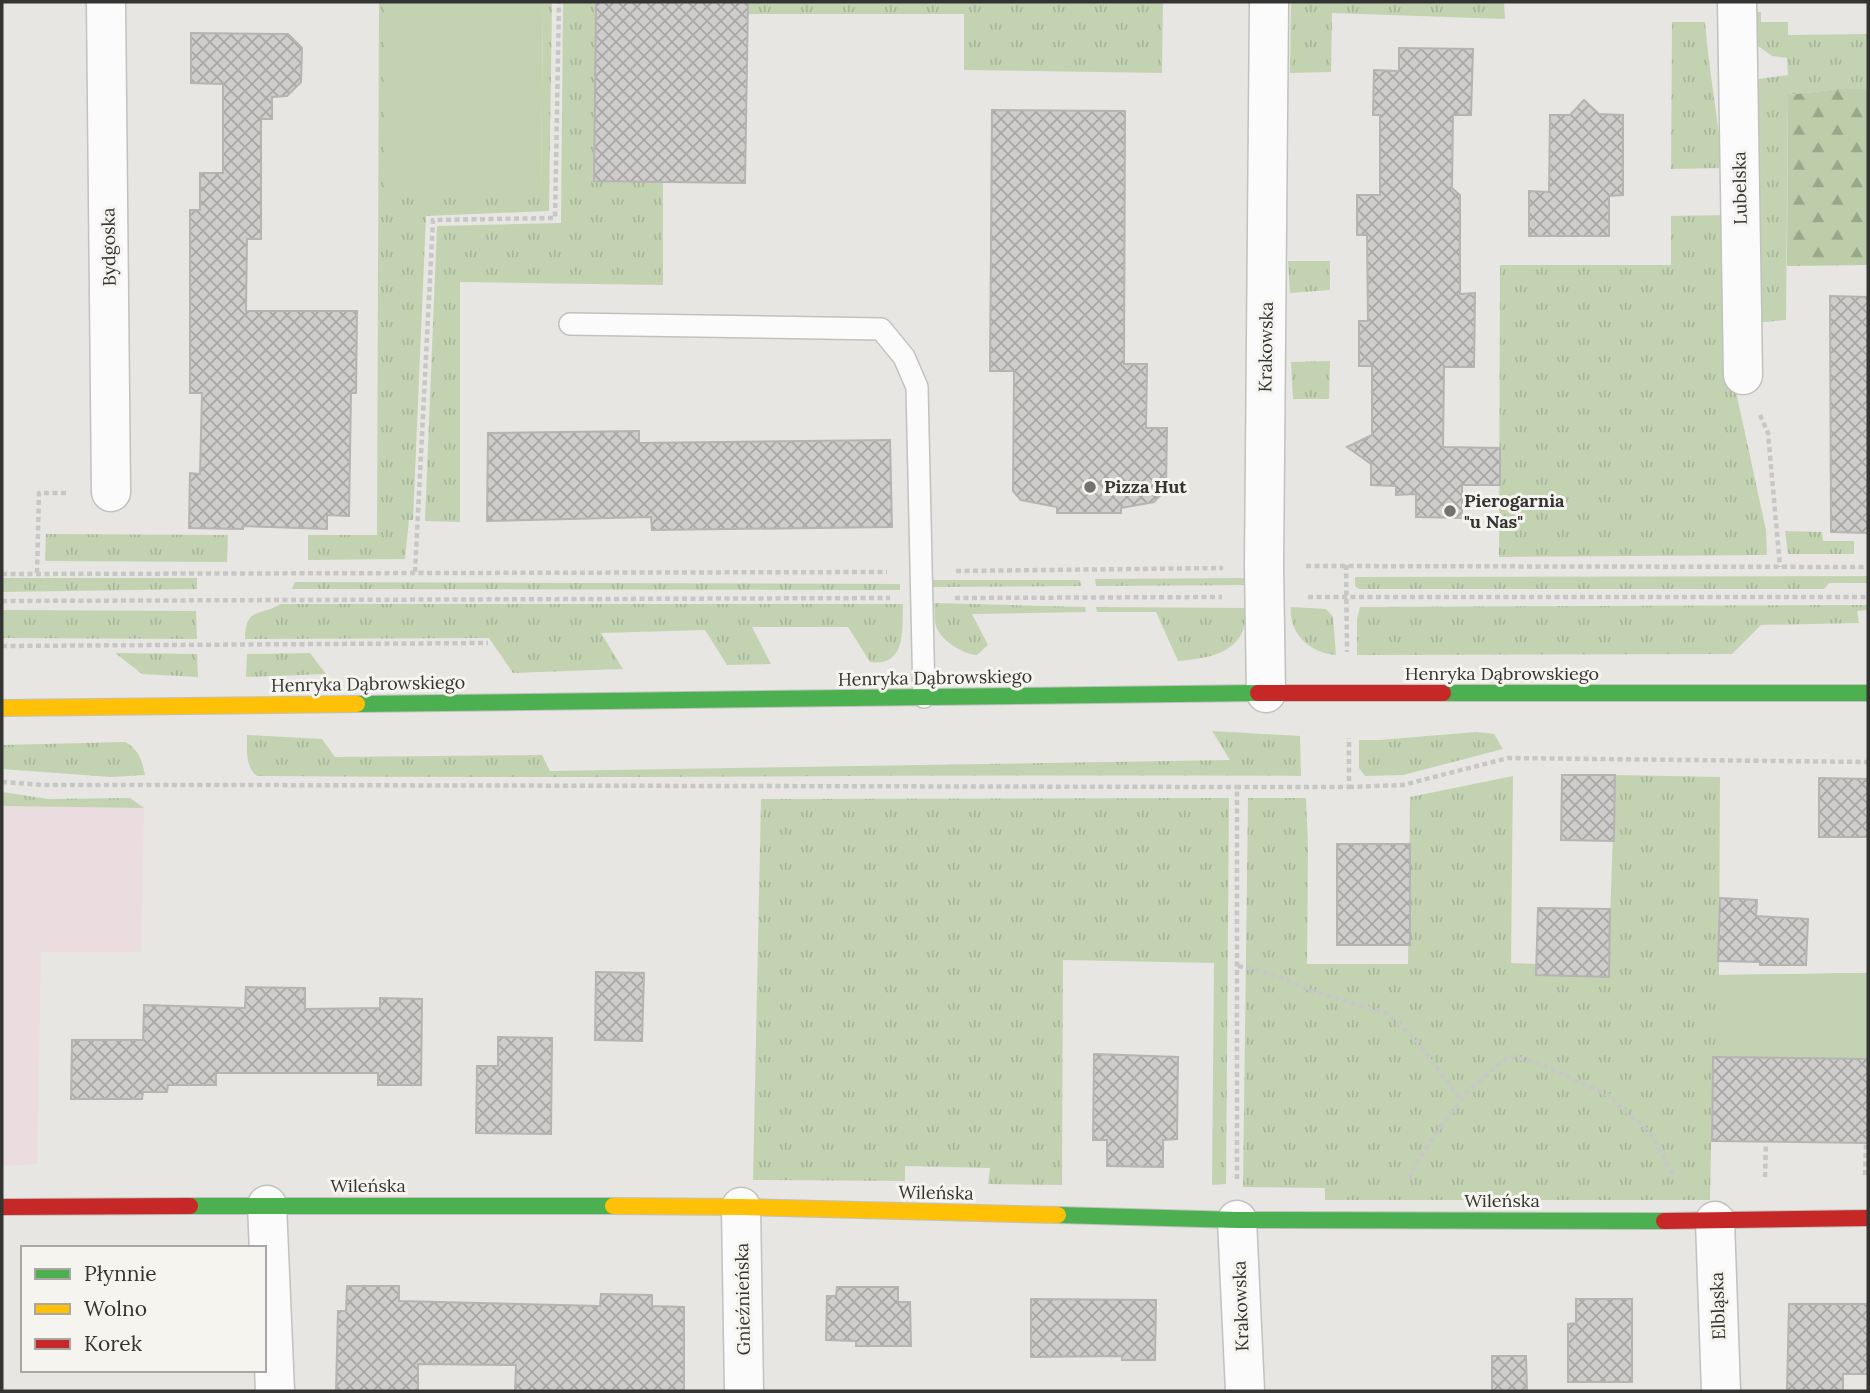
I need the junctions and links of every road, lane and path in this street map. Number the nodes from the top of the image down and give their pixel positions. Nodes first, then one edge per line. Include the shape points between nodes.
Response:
1 (106, 2) edge
2 (559, 2) edge
3 (1269, 2) edge
4 (1737, 2) edge
5 (570, 324) dead end
6 (1743, 375) joint
7 (111, 492) joint
8 (1346, 565) dead end
9 (1780, 568) dead end
10 (415, 572) dead end
11 (37, 573) dead end
12 (488, 643) dead end
13 (2, 646) edge
14 (1347, 656) dead end
15 (1266, 693) junction
16 (1868, 693) edge
17 (924, 697) junction
18 (2, 708) edge
19 (1349, 738) dead end
20 (1868, 762) edge
21 (2, 782) edge
22 (1237, 787) junction
23 (1349, 787) junction
24 (1238, 966) junction
25 (1461, 1100) junction
26 (1766, 1142) dead end
27 (1866, 1143) dead end
28 (1765, 1180) dead end
29 (1865, 1181) dead end
30 (267, 1205) junction
31 (2, 1207) edge
32 (741, 1207) junction
33 (1868, 1218) edge
34 (1237, 1220) junction
35 (1402, 1220) junction
36 (1706, 1221) junction
37 (275, 1391) edge
38 (744, 1391) edge
39 (1245, 1391) edge
40 (1721, 1391) edge

1 - 7 street, Bydgoska
2 - 10 path via 555,218 433,220
3 - 15 street, Krakowska
4 - 6 street, Lubelska
5 - 17 lane via 881,329 904,357 917,387
6 - 9 path via 1768,433
7 - 11 path via 39,493
8 - 14 path
12 - 13 path
15 - 16 street, Henryka Dąbrowskiego
15 - 17 street, Henryka Dąbrowskiego
17 - 18 street, Henryka Dąbrowskiego
19 - 23 path
20 - 23 path via 1508,758 1403,785
21 - 22 path
22 - 23 path
22 - 24 path
24 - 25 path via 1386,1013 1414,1037
24 - 34 path
25 - 35 path via 1411,1173
25 - 36 path via 1509,1056 1538,1063 1610,1096 1651,1134
26 - 28 path
27 - 29 path
30 - 31 street, Wileńska
30 - 32 street, Wileńska
30 - 37 street
32 - 34 street, Wileńska
32 - 38 street, Gnieźnieńska
33 - 36 street, Wileńska
34 - 35 street, Wileńska
34 - 39 street, Krakowska
35 - 36 street, Wileńska
36 - 40 street, Elbląska

